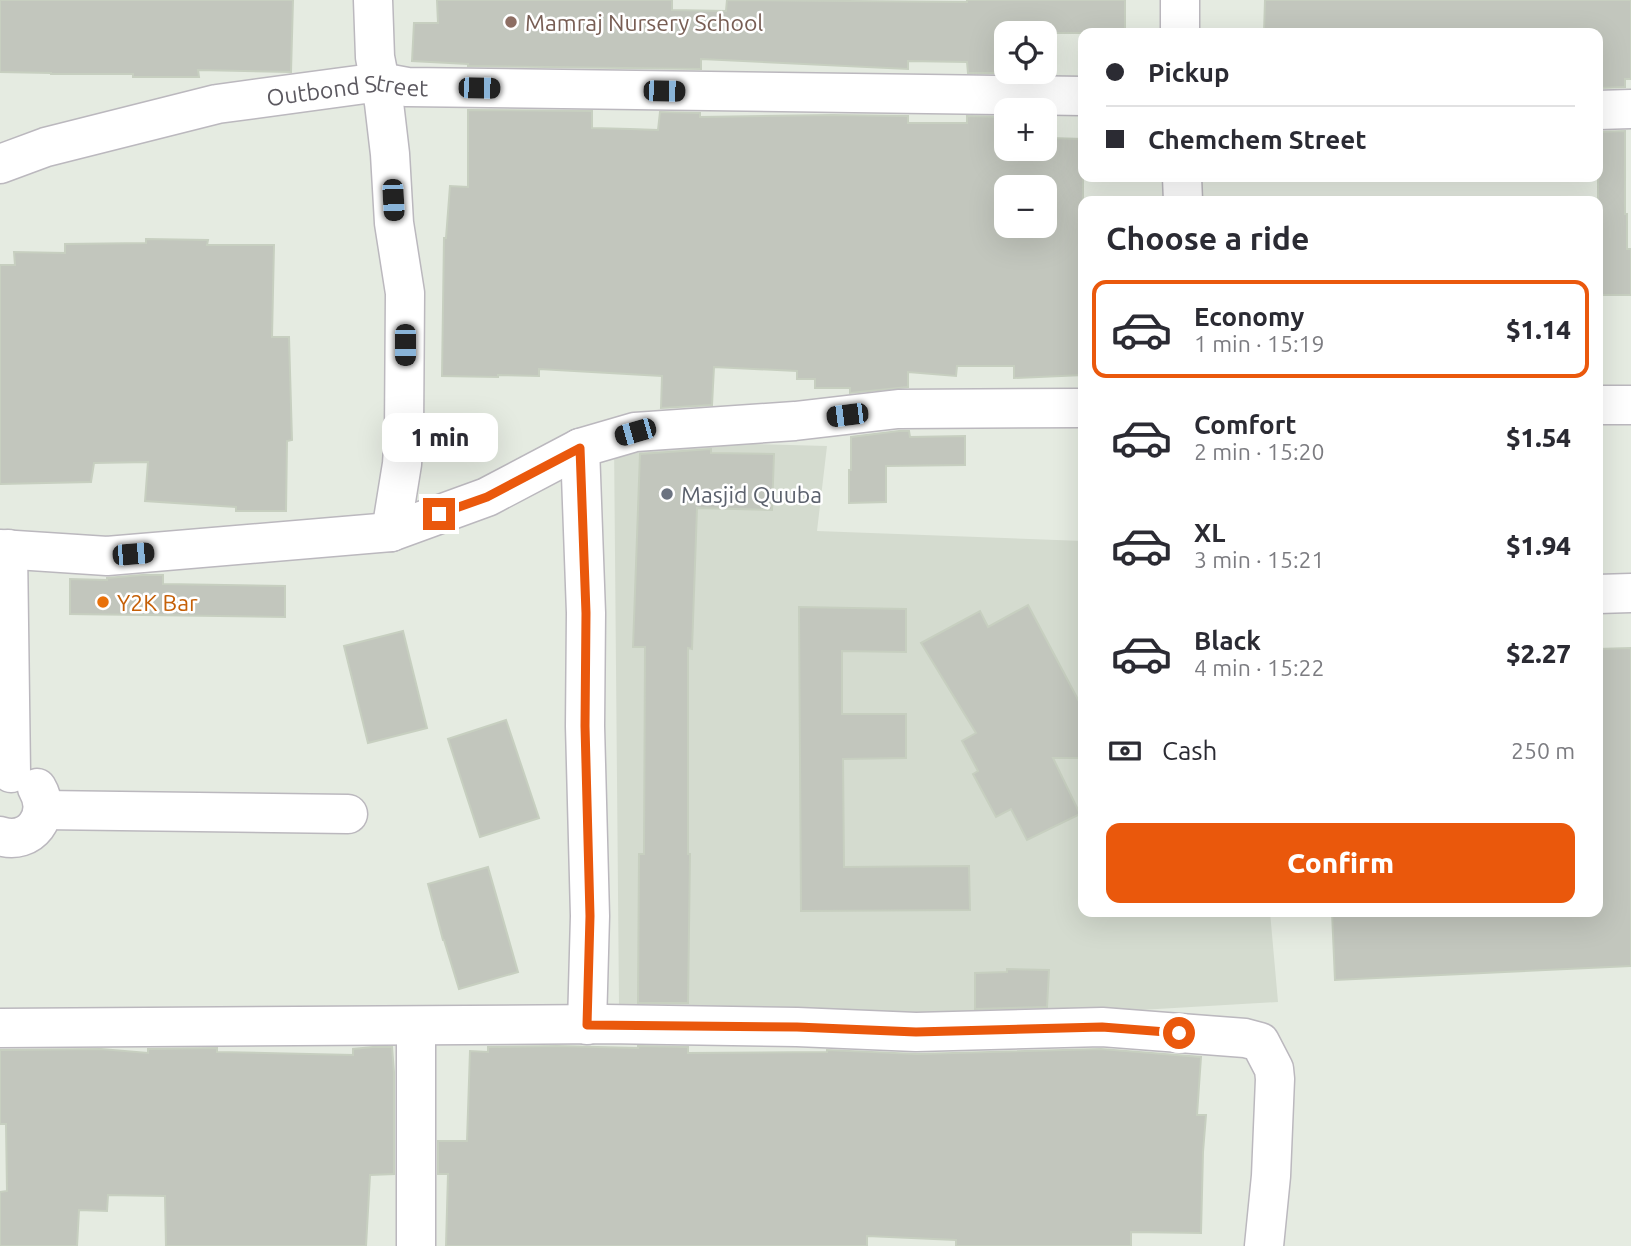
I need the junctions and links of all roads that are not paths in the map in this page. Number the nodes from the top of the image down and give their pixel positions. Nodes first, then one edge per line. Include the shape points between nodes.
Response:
1 (373, 0) edge
2 (1180, 0) edge
3 (1180, 28) edge
4 (380, 82) junction
5 (1078, 96) edge
6 (1631, 108) edge
7 (1603, 110) edge
8 (0, 164) edge
9 (1603, 405) edge
10 (1631, 405) edge
11 (1078, 408) edge
12 (580, 448) junction
13 (391, 532) junction
14 (4, 549) edge
15 (1631, 593) edge
16 (1603, 594) edge
17 (6, 774) edge
18 (43, 810) junction
19 (348, 814) dead end
20 (0, 836) edge
21 (587, 1025) junction
22 (416, 1026) junction
23 (0, 1028) edge
24 (416, 1246) edge
25 (1264, 1246) edge

1 - 4 street
2 - 3 street
4 - 5 street, Outbond Street via 420,88
4 - 8 street, Outbond Street via 217,104
4 - 13 street via 405,293 404,433
6 - 7 street
9 - 10 street
11 - 12 street via 898,409 635,432
12 - 13 street via 487,497
12 - 21 street via 590,916
13 - 14 street via 107,556
14 - 17 street
15 - 16 street
17 - 18 street via 25,776 35,785
18 - 19 street
18 - 20 street via 30,832 18,838
21 - 22 street
21 - 25 street via 916,1032 1102,1027 1260,1042 1275,1079
22 - 23 street
22 - 24 street

